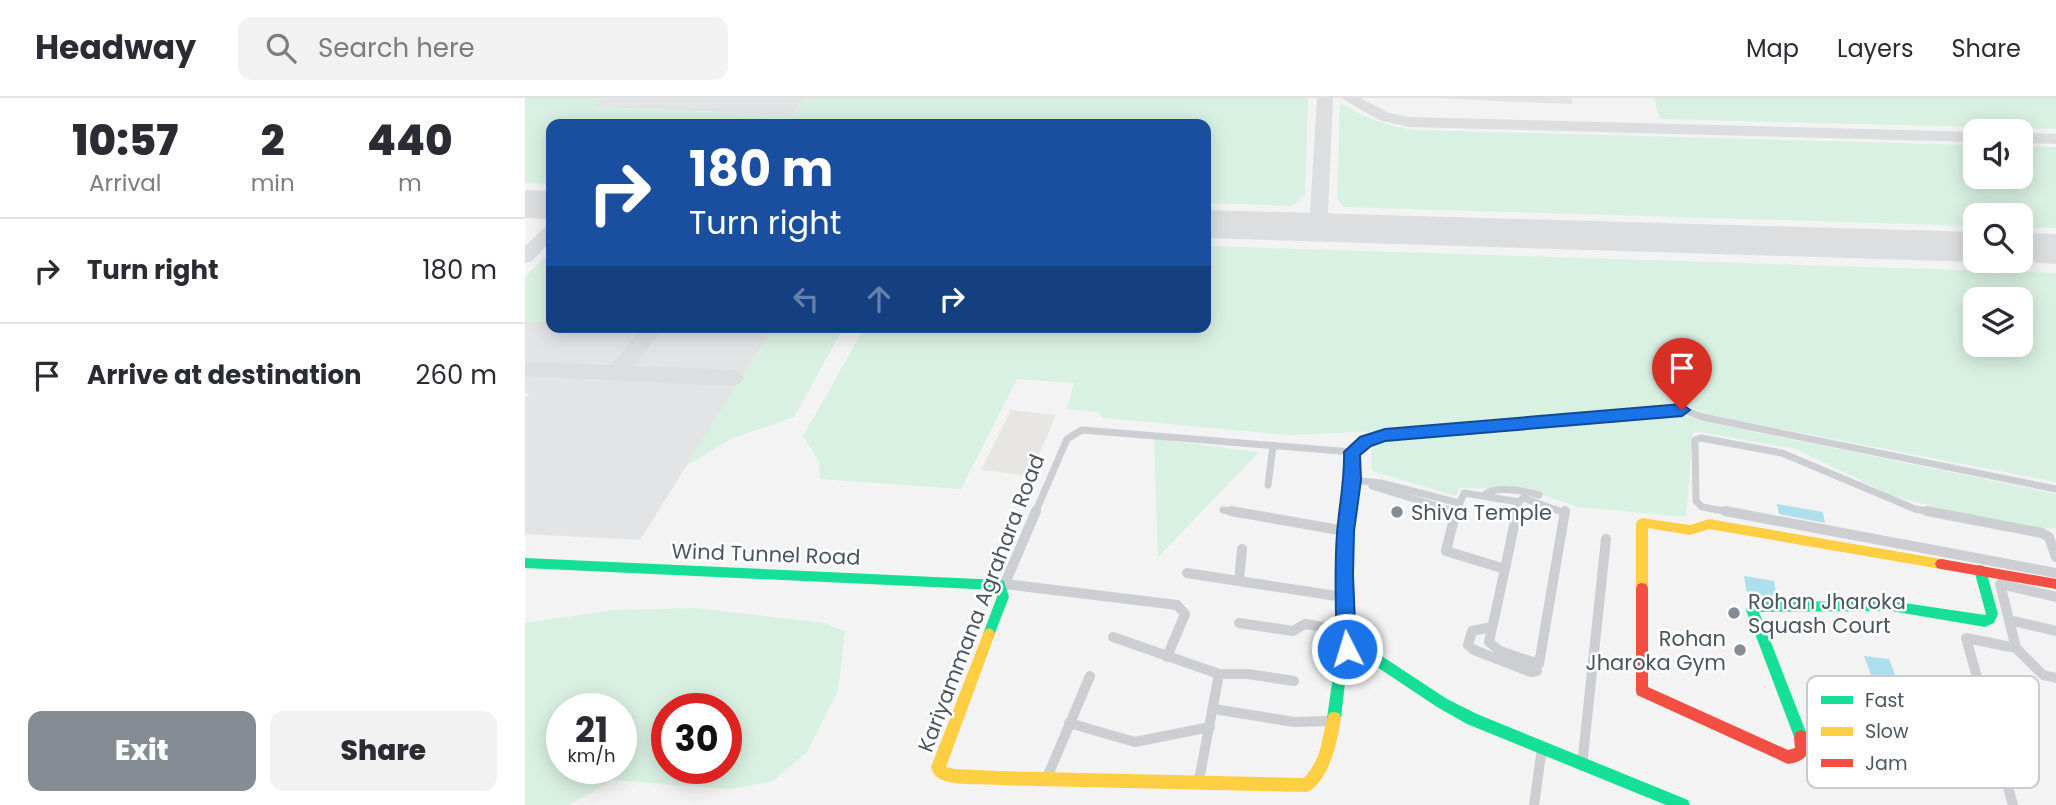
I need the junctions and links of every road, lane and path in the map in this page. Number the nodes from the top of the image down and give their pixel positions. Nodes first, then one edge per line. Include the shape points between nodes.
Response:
1 (1273, 446) junction
2 (1352, 452) junction
3 (1353, 480) junction
4 (1268, 485) dead end
5 (2056, 489) edge
6 (1484, 495) junction
7 (1539, 495) dead end
8 (1519, 502) junction
9 (1457, 507) junction
10 (1223, 510) dead end
11 (1345, 531) junction
12 (1606, 539) dead end
13 (1242, 549) dead end
14 (2056, 557) edge
15 (525, 563) edge
16 (1505, 569) junction
17 (1980, 570) junction
18 (1187, 573) dead end
19 (2056, 573) edge
20 (1239, 581) junction
21 (2056, 584) edge
22 (1004, 586) junction
23 (1343, 597) junction
24 (2056, 597) edge
25 (2009, 620) junction
26 (1239, 623) dead end
27 (1492, 627) junction
28 (1345, 631) junction
29 (2056, 631) edge
30 (1113, 636) dead end
31 (2016, 648) junction
32 (1347, 649) junction
33 (1167, 657) junction
34 (1537, 671) dead end
35 (1219, 674) junction
36 (1090, 676) dead end
37 (1977, 676) edge
38 (2056, 678) edge
39 (1294, 681) dead end
40 (1214, 709) junction
41 (1333, 721) junction
42 (1069, 723) junction
43 (1210, 727) junction
44 (1542, 748) junction
45 (1582, 766) junction
46 (1046, 780) junction
47 (1199, 780) junction
48 (2008, 788) edge
49 (1534, 805) edge
50 (1683, 805) edge
51 (2013, 805) edge

1 - 2 street, Kariyammana Agrahara Road
1 - 4 street
1 - 22 street, Kariyammana Agrahara Road via 1075,432 1061,450
2 - 3 street
2 - 5 street via 1385,435 1677,410
3 - 9 street
3 - 11 street
6 - 7 street via 1489,491
6 - 8 street
6 - 9 street via 1464,493
8 - 16 street
8 - 27 street via 1523,498 1565,511 1539,664 1500,651 1489,642
9 - 16 street via 1446,551
10 - 11 street
11 - 23 street
12 - 45 street
13 - 20 street
14 - 19 street via 2049,537 2042,533 1915,509 1782,453 1695,440 1696,501 1702,507
15 - 22 street, Wind Tunnel Road
16 - 27 street
17 - 17 street via 1992,614 1985,621 1891,606 1755,607 1752,614 1803,742 1796,756 1788,757 1642,691 1642,523 1690,530 1709,524
17 - 21 street
18 - 20 street
20 - 23 street
22 - 33 street via 1177,605 1185,614
22 - 46 street, Kariyammana Agrahara Road via 937,767 955,776
23 - 28 street
24 - 25 street via 2000,584
25 - 29 street
25 - 31 street
26 - 28 street via 1289,631 1305,624
27 - 34 street via 1472,631 1468,645
28 - 32 street
30 - 33 street
31 - 37 street via 1966,638
31 - 38 street via 2043,674
32 - 41 street, Kariyammana Agrahara Road via 1342,655
32 - 44 street via 1361,649 1454,710
33 - 35 street
35 - 39 street
35 - 40 street
36 - 42 street
40 - 41 street via 1294,722
40 - 43 street
41 - 47 street, Kariyammana Agrahara Road via 1320,772 1307,785
42 - 43 street via 1135,742
42 - 46 street
43 - 47 street
44 - 45 street
44 - 49 street
45 - 50 street
46 - 47 street, Kariyammana Agrahara Road
48 - 51 street

